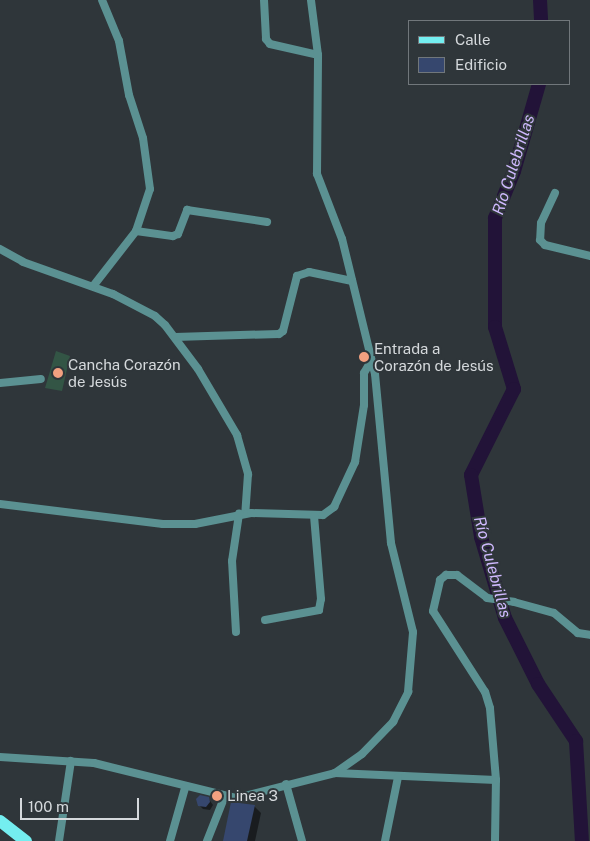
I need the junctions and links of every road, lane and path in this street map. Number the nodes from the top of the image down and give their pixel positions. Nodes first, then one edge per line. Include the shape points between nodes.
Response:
1 (102, 0) edge
2 (264, 0) edge
3 (311, 0) edge
4 (318, 55) junction
5 (555, 193) dead end
6 (267, 222) dead end
7 (136, 231) junction
8 (0, 249) edge
9 (590, 256) edge
10 (352, 281) junction
11 (94, 285) junction
12 (175, 337) junction
13 (371, 361) junction
14 (41, 379) dead end
15 (0, 383) edge
16 (0, 504) edge
17 (242, 514) junction
18 (314, 516) junction
19 (265, 620) dead end
20 (236, 632) dead end
21 (590, 635) edge
22 (0, 757) edge
23 (71, 761) junction
24 (335, 773) junction
25 (398, 776) junction
26 (496, 780) junction
27 (286, 784) junction
28 (185, 788) junction
29 (224, 798) junction
30 (0, 821) edge
31 (26, 841) edge
32 (59, 841) edge
33 (170, 841) edge
34 (207, 841) edge
35 (302, 841) edge
36 (385, 841) edge
37 (495, 841) edge

1 - 7 street via 119,41 148,169 148,200
2 - 4 street via 266,39 270,44
3 - 4 street
4 - 10 street via 317,174 342,239
5 - 9 street via 541,223 540,240 545,245
6 - 7 street via 187,210 178,234
7 - 11 street
8 - 11 street via 23,262
10 - 12 street via 309,272 297,276 283,331 279,334
10 - 13 street
11 - 12 street via 155,316
12 - 17 street via 237,435 248,474
13 - 18 street via 364,373 364,405 355,462 334,507 323,515
13 - 24 street via 392,543 413,632 413,655 408,692 392,722 362,754
14 - 15 street
16 - 17 street via 163,524 195,524
17 - 18 street
17 - 20 street via 232,561
18 - 19 street via 321,599 319,610
21 - 26 street via 578,633 554,613 481,596 457,575 446,575 440,580 433,611 485,692 490,708
22 - 23 street
23 - 28 street via 94,763
23 - 32 street
24 - 25 street
24 - 27 street
25 - 26 street
25 - 36 street
26 - 37 street
27 - 29 street via 237,798
27 - 35 street
28 - 29 street
28 - 33 street
29 - 34 street
30 - 31 main road

